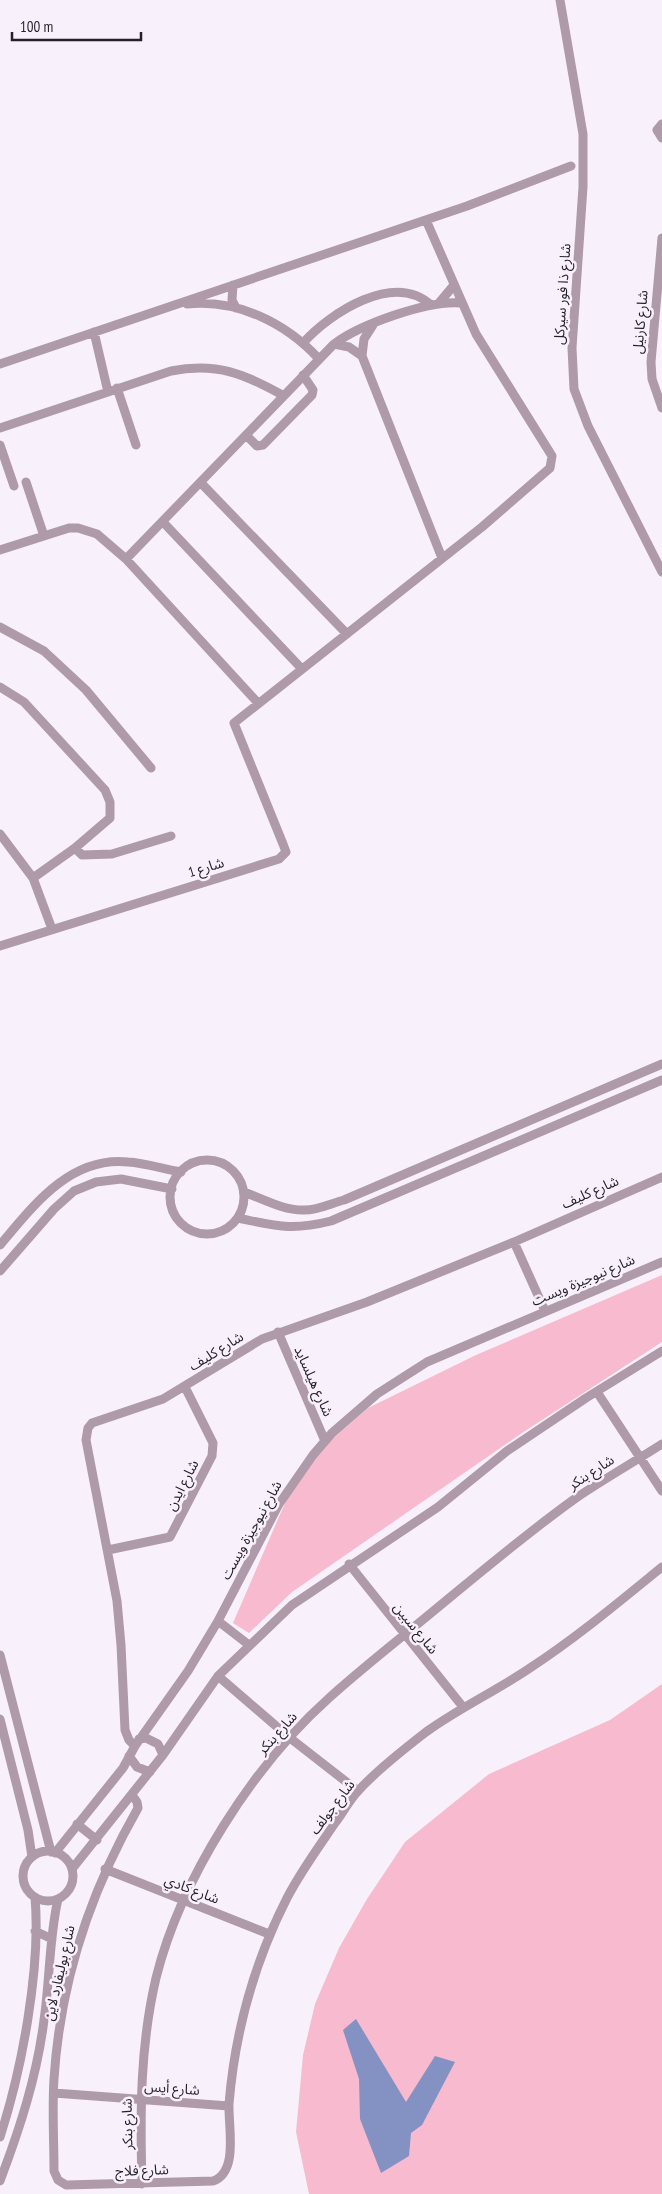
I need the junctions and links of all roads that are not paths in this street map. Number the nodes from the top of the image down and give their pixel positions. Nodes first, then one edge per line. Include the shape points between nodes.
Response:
1 (560, 0) edge
2 (662, 124) edge
3 (662, 138) edge
4 (571, 166) dead end
5 (426, 220) junction
6 (661, 243) edge
7 (233, 286) junction
8 (454, 286) junction
9 (462, 303) junction
10 (435, 304) junction
11 (175, 305) junction
12 (236, 308) junction
13 (374, 323) junction
14 (94, 332) junction
15 (303, 343) junction
16 (334, 344) junction
17 (362, 356) junction
18 (319, 359) junction
19 (0, 364) edge
20 (303, 375) junction
21 (117, 388) junction
22 (108, 392) junction
23 (284, 396) junction
24 (662, 408) edge
25 (0, 428) edge
26 (247, 436) junction
27 (0, 445) edge
28 (136, 445) dead end
29 (26, 482) dead end
30 (201, 483) junction
31 (14, 486) dead end
32 (163, 522) junction
33 (44, 536) junction
34 (0, 550) edge
35 (442, 558) junction
36 (126, 559) junction
37 (662, 572) edge
38 (0, 627) edge
39 (346, 634) junction
40 (302, 669) junction
41 (0, 687) edge
42 (258, 703) junction
43 (151, 768) dead end
44 (0, 834) edge
45 (171, 836) dead end
46 (75, 848) junction
47 (33, 878) junction
48 (52, 929) junction
49 (0, 946) edge
50 (662, 1064) edge
51 (662, 1080) edge
52 (181, 1172) junction
53 (662, 1177) edge
54 (172, 1189) junction
55 (244, 1192) junction
56 (238, 1218) junction
57 (514, 1242) junction
58 (0, 1245) edge
59 (662, 1262) edge
60 (0, 1271) edge
61 (545, 1312) junction
62 (278, 1332) junction
63 (662, 1351) edge
64 (186, 1387) junction
65 (597, 1392) junction
66 (326, 1441) junction
67 (662, 1444) edge
68 (640, 1458) junction
69 (662, 1491) edge
70 (108, 1550) junction
71 (349, 1564) junction
72 (662, 1567) edge
73 (218, 1620) junction
74 (404, 1636) junction
75 (248, 1645) junction
76 (0, 1655) edge
77 (218, 1676) junction
78 (463, 1708) junction
79 (0, 1719) edge
80 (290, 1738) junction
81 (137, 1742) junction
82 (163, 1755) junction
83 (129, 1756) junction
84 (150, 1772) junction
85 (358, 1791) junction
86 (132, 1795) junction
87 (77, 1824) junction
88 (107, 1828) junction
89 (120, 1838) junction
90 (97, 1840) junction
91 (53, 1852) junction
92 (32, 1857) junction
93 (72, 1869) junction
94 (105, 1869) junction
95 (35, 1897) junction
96 (58, 1899) junction
97 (184, 1902) junction
98 (35, 1931) junction
99 (269, 1934) junction
100 (52, 1939) junction
101 (54, 2093) junction
102 (140, 2099) junction
103 (229, 2106) junction
104 (0, 2137) edge
105 (229, 2164) joint
106 (54, 2171) joint
107 (0, 2181) edge
108 (142, 2184) junction

1 - 37 street, شارع ذا فور سيركل via 583,134 583,187 572,348 574,389 585,420
2 - 3 street via 657,130
4 - 5 street
5 - 7 street
5 - 8 street
6 - 24 street, شارع كارنيل via 650,362
7 - 11 street
7 - 12 street
8 - 9 street
8 - 10 street
9 - 10 street
9 - 35 street via 476,334 552,456 552,462 543,476
10 - 13 street
10 - 15 street via 408,292 375,297 331,317
11 - 12 street via 209,304
11 - 14 street
12 - 15 street via 275,323
13 - 16 street
13 - 17 street via 364,339
14 - 19 street
14 - 22 street
15 - 18 street
16 - 17 street via 350,347
16 - 18 street
17 - 35 street
18 - 20 street
20 - 23 street
20 - 26 street via 313,390 312,395 263,445 257,446
21 - 22 street
21 - 23 street via 171,371 202,367 232,371
21 - 28 street
22 - 25 street
23 - 26 street
26 - 30 street
27 - 31 street
29 - 33 street
30 - 32 street
30 - 39 street
32 - 36 street
32 - 40 street
33 - 34 street
33 - 36 street via 69,528 88,530
35 - 39 street
36 - 42 street
38 - 43 street via 44,651 79,684
39 - 40 street
40 - 42 street
41 - 46 street via 24,702 105,790 110,802 110,818
42 - 48 street, شارع 1 via 234,723 286,852 279,859
44 - 47 street
45 - 46 street via 112,854 82,855
46 - 47 street
47 - 48 street
48 - 49 street, شارع 1
50 - 55 street via 344,1200 306,1210 288,1208
51 - 56 street via 331,1221 308,1227 284,1228
52 - 54 street
52 - 55 street via 195,1162 216,1162 235,1172
52 - 58 street via 126,1161 94,1165 64,1178 39,1200
53 - 57 street, شارع كليف
54 - 56 street via 172,1208 177,1219 196,1233 220,1232
54 - 60 street via 121,1179 96,1182 74,1191
55 - 56 street
57 - 61 street
57 - 62 street, شارع كليف via 367,1302
59 - 61 street, شارع نيوجيزة ويست
61 - 66 street, شارع نيوجيزة ويست via 427,1362 377,1394
62 - 64 street, شارع كليف via 246,1348
62 - 66 street, شارع هيلسايد
63 - 65 street
64 - 70 street, شارع ايدن via 213,1443 212,1456 170,1537
64 - 70 street, شارع كليف via 144,1406 98,1420 88,1428 86,1440
65 - 68 street
65 - 71 street via 507,1452 438,1507
66 - 73 street, شارع نيوجيزة ويست via 278,1504
67 - 68 street, شارع بنكر
68 - 69 street
68 - 74 street, شارع بنكر via 541,1524
70 - 81 street, شارع كليف via 122,1645 125,1730 129,1740
71 - 74 street, شارع سبين
71 - 75 street via 292,1605
72 - 78 street, شارع جولف via 561,1647
73 - 75 street
73 - 81 street, شارع نيوجيزة ويست via 188,1671
74 - 78 street, شارع سبين
74 - 80 street, شارع بنكر via 328,1698
75 - 77 street
76 - 91 street
77 - 80 street
77 - 82 street
78 - 85 street, شارع جولف via 426,1732
79 - 92 street
80 - 85 street
80 - 97 street, شارع بنكر via 233,1811
81 - 82 street via 146,1738 158,1744
81 - 83 street, شارع نيوجيزة ويست
82 - 84 street
83 - 84 street via 137,1767
83 - 87 street, شارع نيوجيزة ويست
84 - 86 street
85 - 99 street, شارع جولف via 300,1873
86 - 88 street
86 - 89 street, شارع بوليفارد لاين via 138,1806
87 - 90 street
87 - 91 street, شارع نيوجيزة ويست
88 - 89 street
88 - 90 street
89 - 94 street, شارع بوليفارد لاين
90 - 93 street
91 - 92 street
91 - 93 street via 67,1861
92 - 95 street via 24,1878 27,1889
93 - 96 street via 71,1887
94 - 97 street, شارع كادي
94 - 101 street, شارع بوليفارد لاين via 69,1977 57,2046
95 - 96 street via 46,1901
95 - 98 street
96 - 100 street
97 - 99 street, شارع كادي
97 - 102 street, شارع بنكر via 157,1975 143,2049
98 - 100 street
98 - 104 street via 21,2052
99 - 103 street, شارع جولف via 242,2018
100 - 107 street via 46,2011 35,2077
101 - 102 street, شارع أيس
101 - 106 street, شارع بوليفارد لاين
102 - 103 street, شارع أيس
102 - 108 street, شارع بنكر
103 - 105 street, شارع جولف
105 - 108 street, شارع فلاج via 224,2175 213,2181
106 - 108 street, شارع فلاج via 58,2180 66,2185

